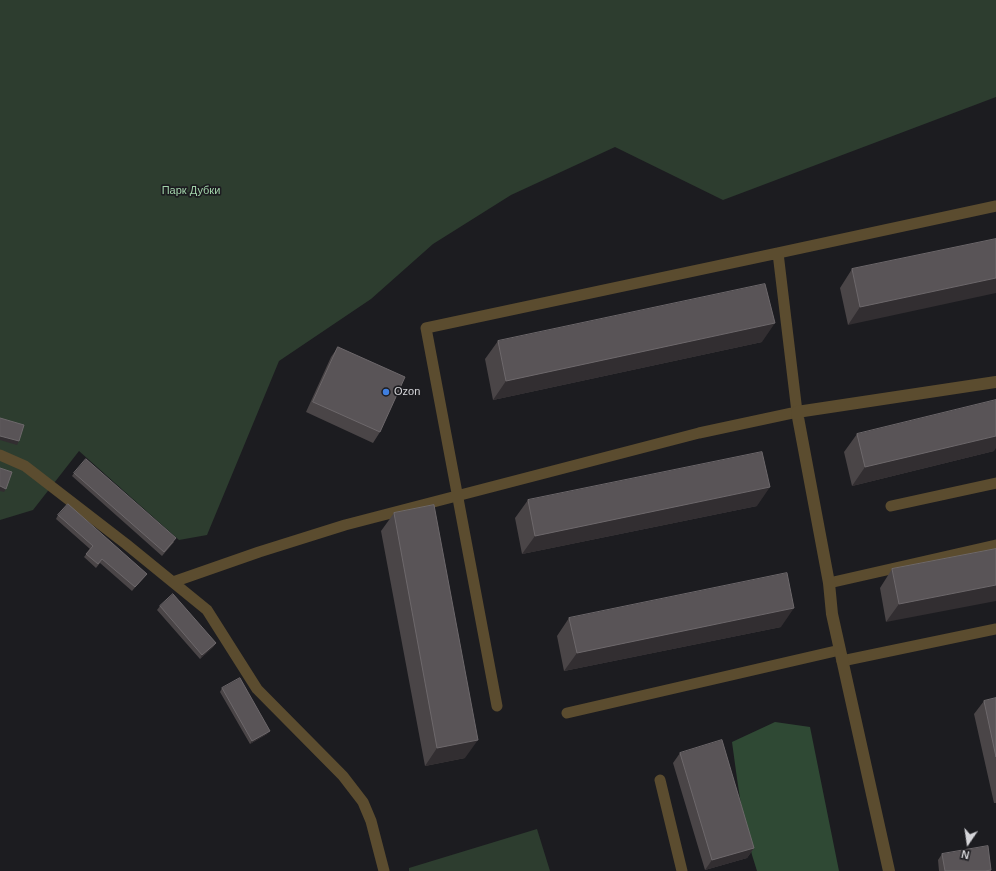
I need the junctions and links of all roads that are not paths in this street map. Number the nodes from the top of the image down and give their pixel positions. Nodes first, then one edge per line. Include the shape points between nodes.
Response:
1 (996, 206) edge
2 (778, 253) junction
3 (996, 382) edge
4 (797, 412) junction
5 (0, 456) edge
6 (996, 483) edge
7 (457, 496) junction
8 (891, 506) dead end
9 (996, 545) edge
10 (173, 582) junction
11 (829, 583) junction
12 (996, 629) edge
13 (841, 656) junction
14 (497, 706) dead end
15 (567, 713) dead end
16 (660, 780) dead end
17 (384, 871) edge
18 (682, 871) edge
19 (888, 871) edge

1 - 2 lane
2 - 4 lane
2 - 7 lane via 426,328
3 - 4 street
4 - 7 lane via 699,433
4 - 11 street
5 - 10 lane via 25,466
6 - 8 lane
7 - 10 lane via 345,525
7 - 14 lane
9 - 11 lane
10 - 17 lane via 207,610 257,689 343,776 363,802 371,821
11 - 13 street via 832,614
12 - 13 lane
13 - 15 lane
13 - 19 street
16 - 18 lane

